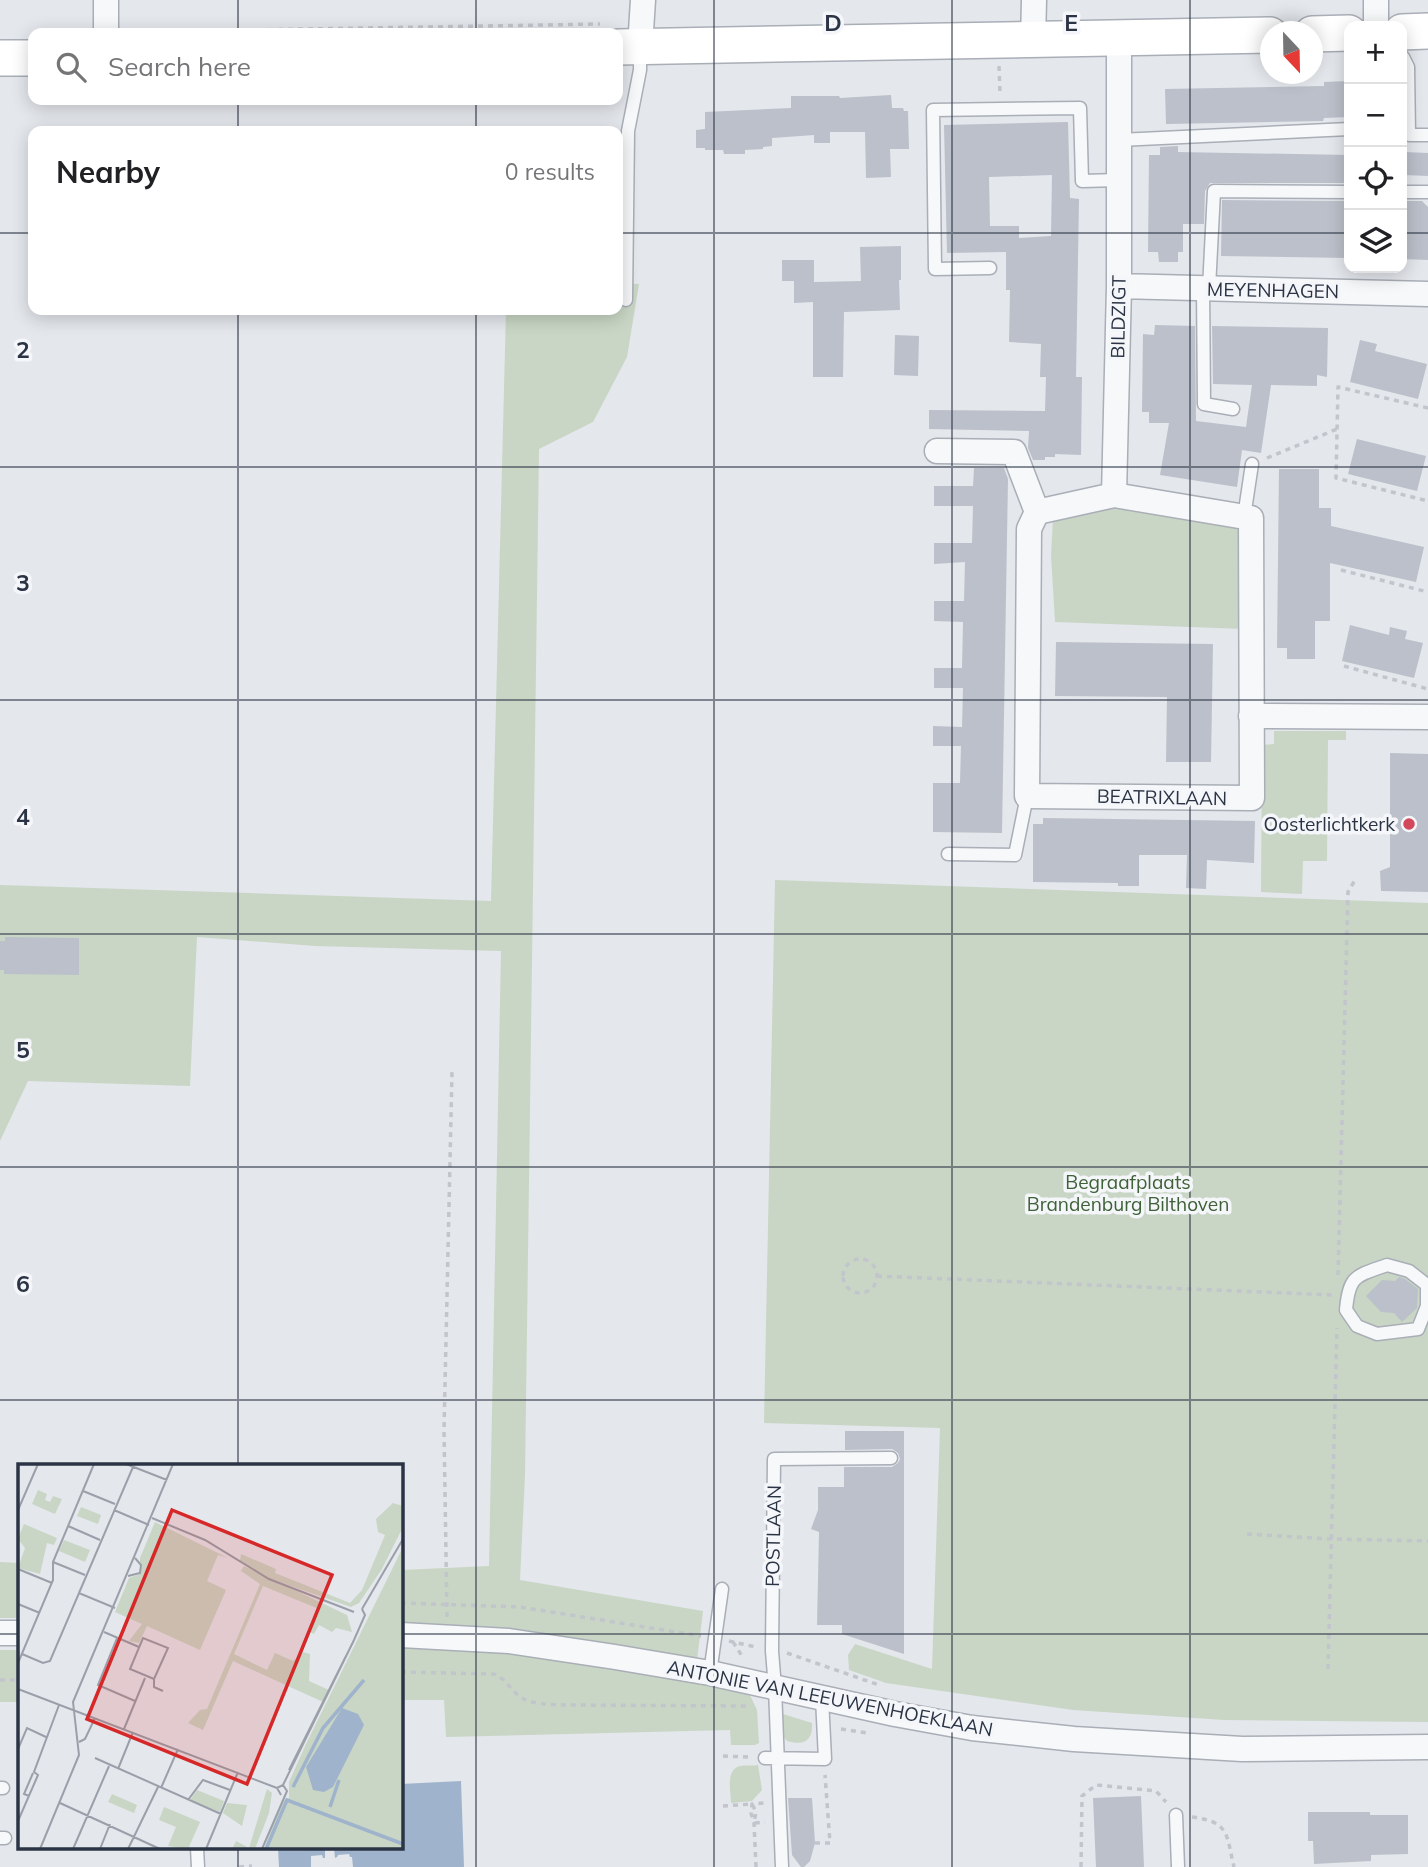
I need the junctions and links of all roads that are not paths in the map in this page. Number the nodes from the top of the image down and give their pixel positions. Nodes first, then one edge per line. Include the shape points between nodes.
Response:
1 (106, 0) edge
2 (643, 0) edge
3 (1034, 0) edge
4 (1376, 0) edge
5 (1390, 21) edge
6 (106, 28) edge
7 (1344, 33) edge
8 (1323, 34) edge
9 (1260, 35) edge
10 (1119, 38) junction
11 (1033, 40) junction
12 (629, 47) edge
13 (0, 58) edge
14 (28, 58) edge
15 (1407, 62) edge
16 (1344, 129) edge
17 (1428, 135) edge
18 (1119, 140) junction
19 (1119, 180) junction
20 (1344, 192) edge
21 (1407, 192) edge
22 (1428, 192) edge
23 (990, 268) dead end
24 (1119, 286) junction
25 (1206, 288) junction
26 (1428, 294) edge
27 (626, 300) dead end
28 (1233, 409) dead end
29 (937, 451) dead end
30 (1252, 464) road end
31 (1114, 495) junction
32 (1037, 512) junction
33 (1244, 517) junction
34 (1251, 716) junction
35 (1428, 717) edge
36 (1027, 796) junction
37 (948, 855) dead end
38 (1427, 1302) edge
39 (891, 1458) dead end
40 (722, 1589) dead end
41 (0, 1633) edge
42 (18, 1633) edge
43 (402, 1635) edge
44 (710, 1673) junction
45 (822, 1698) junction
46 (775, 1699) junction
47 (1428, 1747) edge
48 (771, 1758) junction
49 (1177, 1815) road end
50 (782, 1867) edge
51 (1178, 1867) edge

1 - 6 street
2 - 12 street
3 - 11 street
4 - 5 street
7 - 8 main road
9 - 10 main road
10 - 11 main road
10 - 18 street, BILDZIGT
11 - 12 main road
12 - 27 lane via 639,70 628,131
13 - 14 main road
15 - 17 lane via 1409,135
16 - 18 lane
18 - 19 street, BILDZIGT
19 - 23 lane via 1082,181 1080,108 933,110 935,269
19 - 24 street, BILDZIGT
20 - 25 lane via 1214,191
21 - 22 lane
24 - 25 street, MEYENHAGEN
24 - 31 street, BILDZIGT
25 - 26 street, MEYENHAGEN
25 - 28 lane via 1204,404
29 - 32 street via 1014,452
30 - 33 lane
31 - 32 street
31 - 33 street
32 - 36 street via 1029,529
33 - 34 street, BEATRIXLAAN via 1251,518
34 - 35 street
34 - 36 street, BEATRIXLAAN via 1252,798
36 - 37 lane via 1015,855
38 - 38 lane via 1418,1329 1377,1334 1357,1326 1346,1310 1348,1289 1360,1275 1387,1265 1409,1271 1427,1285
39 - 46 lane, POSTLAAN via 774,1459
40 - 44 lane
41 - 42 street
43 - 44 street, ANTONIE VAN LEEUWENHOEKLAAN via 509,1641
44 - 46 street, ANTONIE VAN LEEUWENHOEKLAAN
45 - 46 street, ANTONIE VAN LEEUWENHOEKLAAN
45 - 47 street, ANTONIE VAN LEEUWENHOEKLAAN via 972,1728 1074,1739 1242,1749
45 - 48 lane via 825,1759
46 - 48 lane, POSTLAAN
48 - 50 lane, POSTLAAN
49 - 51 lane

